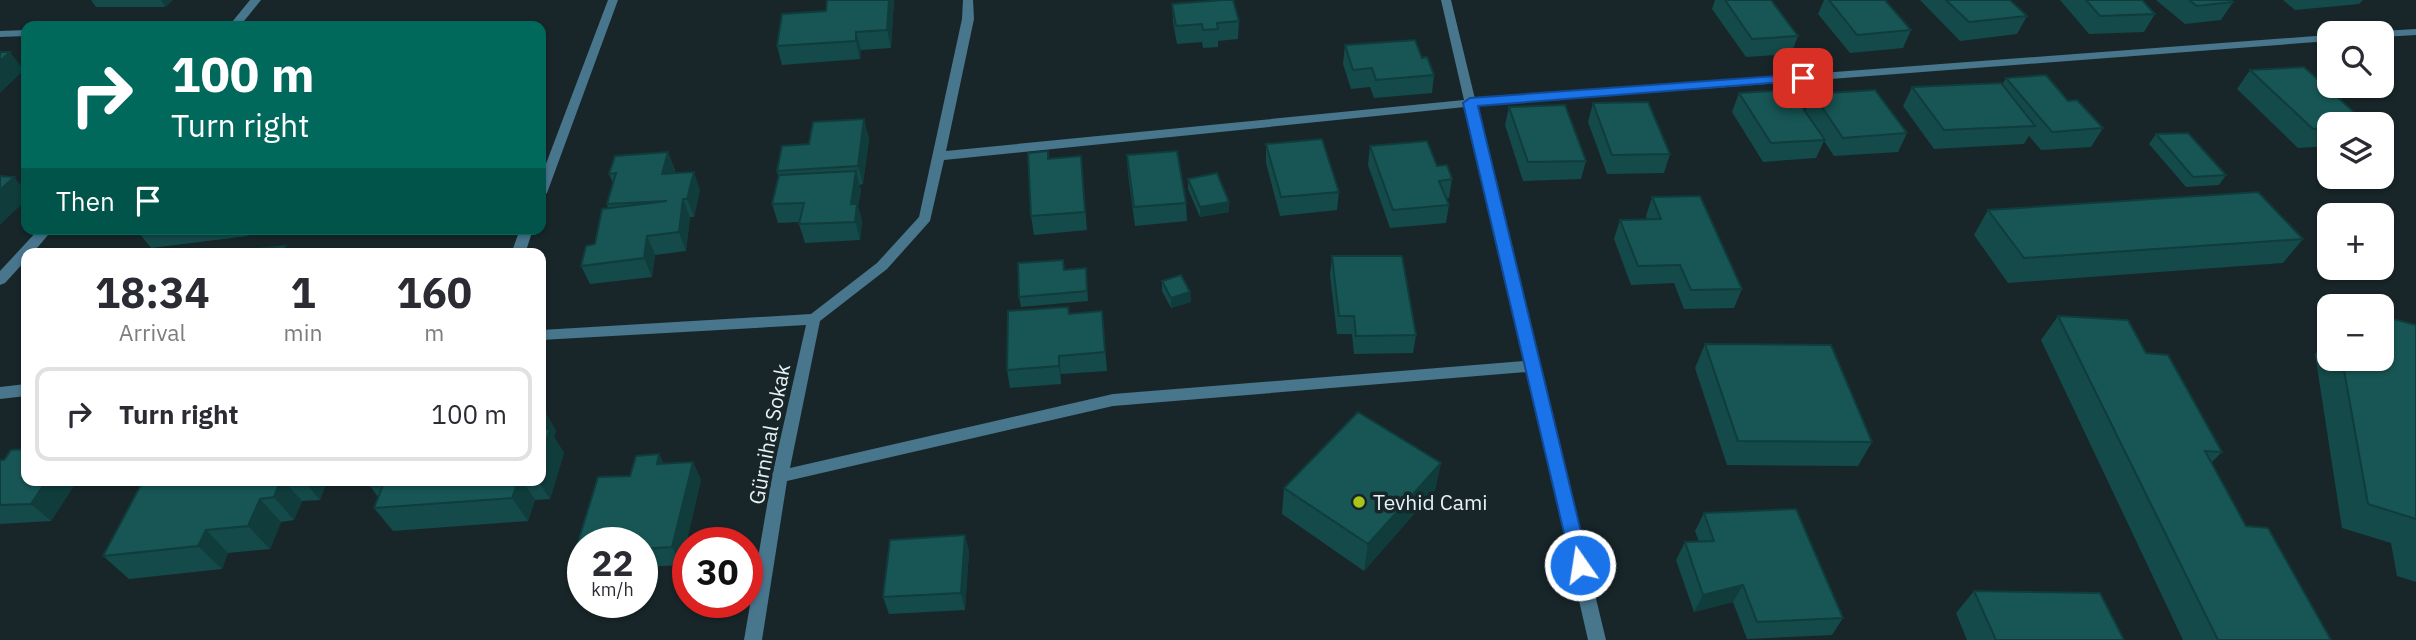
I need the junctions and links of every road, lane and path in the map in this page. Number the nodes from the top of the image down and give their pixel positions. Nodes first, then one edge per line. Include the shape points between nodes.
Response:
1 (256, 0) edge
2 (612, 0) edge
3 (968, 0) edge
4 (1447, 0) edge
5 (238, 21) edge
6 (2416, 32) edge
7 (21, 33) edge
8 (2394, 33) edge
9 (0, 34) edge
10 (2317, 39) edge
11 (1470, 103) junction
12 (939, 156) junction
13 (546, 179) edge
14 (41, 235) edge
15 (29, 248) edge
16 (21, 257) edge
17 (0, 280) edge
18 (814, 318) junction
19 (546, 335) edge
20 (1534, 366) junction
21 (21, 391) edge
22 (0, 393) edge
23 (780, 476) junction
24 (753, 640) edge
25 (1597, 640) edge

1 - 5 street
2 - 13 street
3 - 12 street
4 - 11 street
6 - 8 street
7 - 9 street
10 - 11 street
11 - 12 street
11 - 20 street
12 - 18 street via 925,218 882,267
14 - 15 street
16 - 17 street
18 - 19 street
18 - 23 street, Gürnihal Sokak
20 - 23 street via 1113,400
20 - 25 street
21 - 22 street
23 - 24 street, Gürnihal Sokak

